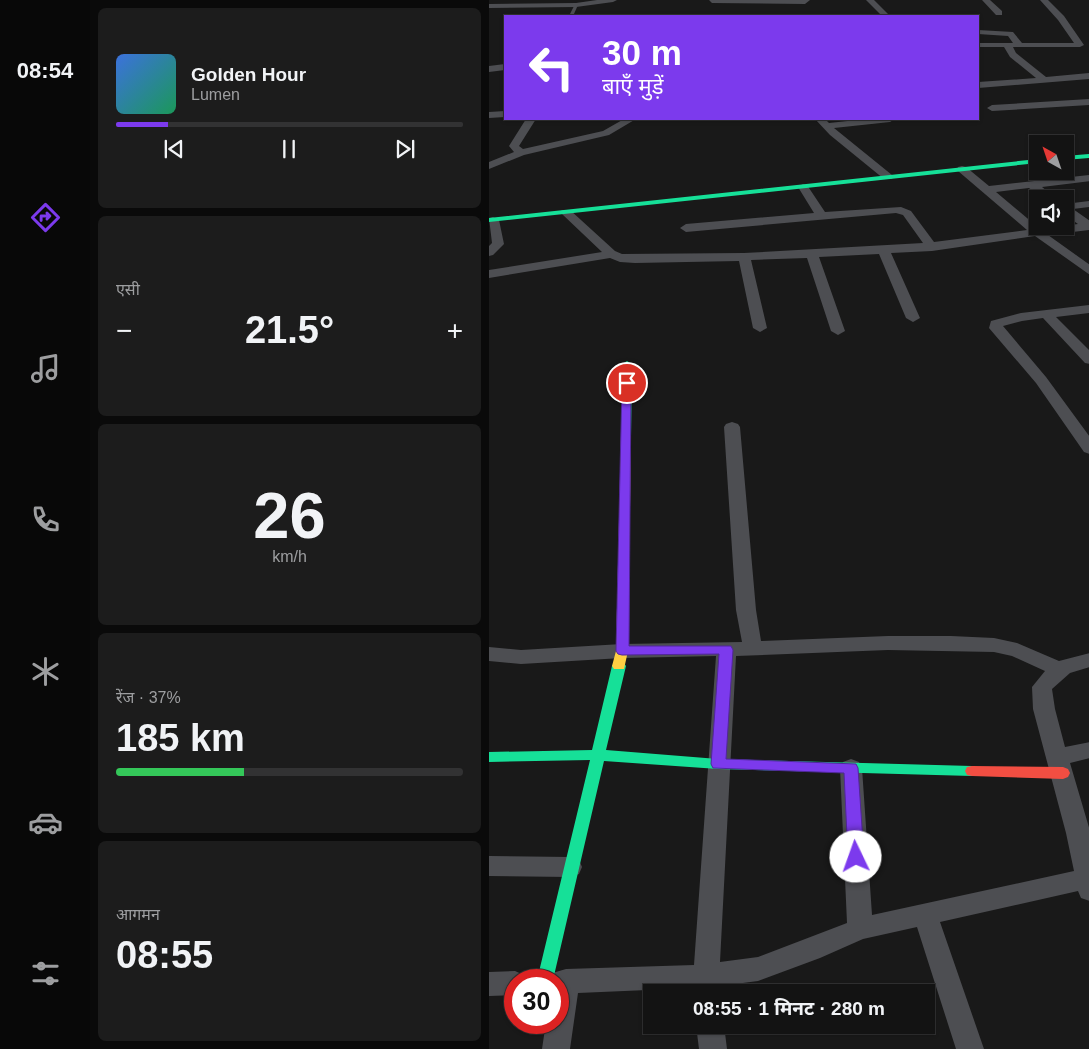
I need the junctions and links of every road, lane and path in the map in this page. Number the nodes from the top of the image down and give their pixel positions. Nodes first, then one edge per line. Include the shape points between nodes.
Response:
1 (613, 0) edge
2 (870, 0) edge
3 (986, 0) edge
4 (1044, 0) edge
5 (805, 1) edge
6 (712, 3) edge
7 (756, 3) edge
8 (576, 5) junction
9 (489, 6) edge
10 (807, 10) dead end
11 (999, 13) dead end
12 (571, 15) edge
13 (885, 15) edge
14 (979, 32) edge
15 (979, 45) edge
16 (1007, 45) junction
17 (1020, 45) junction
18 (1085, 46) edge
19 (504, 67) edge
20 (489, 69) edge
21 (1089, 76) edge
22 (1044, 80) junction
23 (979, 85) edge
24 (1089, 102) edge
25 (992, 108) dead end
26 (504, 112) edge
27 (489, 115) edge
28 (530, 120) edge
29 (629, 120) edge
30 (868, 120) edge
31 (823, 122) edge
32 (521, 153) junction
33 (1089, 156) edge
34 (1074, 157) edge
35 (1029, 162) edge
36 (489, 166) edge
37 (962, 169) junction
38 (888, 177) junction
39 (1089, 178) edge
40 (1032, 184) junction
41 (803, 187) junction
42 (986, 190) junction
43 (1040, 190) edge
44 (1089, 204) edge
45 (1074, 206) edge
46 (566, 212) junction
47 (821, 215) junction
48 (1074, 215) edge
49 (491, 220) edge
50 (1029, 226) edge
51 (1089, 226) edge
52 (686, 228) dead end
53 (1074, 228) edge
54 (1029, 234) edge
55 (1041, 235) edge
56 (932, 247) junction
57 (883, 250) junction
58 (489, 252) edge
59 (611, 254) junction
60 (812, 254) junction
61 (744, 258) junction
62 (1089, 271) edge
63 (489, 274) edge
64 (1089, 309) edge
65 (1046, 314) junction
66 (913, 318) dead end
67 (760, 328) dead end
68 (838, 331) dead end
69 (1089, 360) edge
70 (627, 364) dead end
71 (732, 427) dead end
72 (1083, 431) edge
73 (1089, 449) edge
74 (753, 648) junction
75 (726, 650) junction
76 (622, 651) junction
77 (489, 654) edge
78 (1089, 660) edge
79 (1059, 669) junction
80 (1089, 750) edge
81 (597, 755) junction
82 (489, 757) edge
83 (718, 764) junction
84 (1060, 765) junction
85 (851, 768) junction
86 (1084, 832) edge
87 (489, 866) edge
88 (570, 867) junction
89 (1088, 883) edge
90 (925, 914) junction
91 (860, 929) junction
92 (557, 969) edge
93 (569, 981) edge
94 (489, 984) edge
95 (504, 984) edge
96 (706, 984) edge
97 (556, 1034) edge
98 (711, 1034) edge
99 (556, 1049) edge
100 (713, 1049) edge
101 (970, 1049) edge

1 - 8 street via 594,6
2 - 13 street
3 - 11 street
4 - 18 street
5 - 7 street
5 - 10 street
6 - 7 street
8 - 9 street
8 - 12 lane
14 - 17 street via 1010,34
15 - 16 street
16 - 17 street
16 - 22 street via 1013,55
17 - 18 street
19 - 20 street
21 - 22 street
22 - 23 street
24 - 25 street
26 - 27 street
28 - 32 street via 515,146
29 - 32 street via 599,135
30 - 31 street
31 - 38 street
32 - 36 street
33 - 34 street
35 - 37 street
37 - 38 street
37 - 42 street
38 - 41 street
39 - 40 street
40 - 42 street
40 - 43 street
41 - 46 street
41 - 47 street
42 - 50 street
44 - 45 street
46 - 49 street
46 - 59 street
47 - 52 street
47 - 56 street via 903,210
48 - 51 street
49 - 58 street via 498,244
51 - 53 street
54 - 56 street
55 - 62 street
56 - 57 street
57 - 60 street
57 - 66 street
59 - 61 street via 635,259
59 - 63 street
60 - 61 street
60 - 68 street
61 - 67 street
64 - 65 street
65 - 69 street
65 - 72 street via 1005,320 996,324 996,328
70 - 76 street
71 - 74 street via 746,610
72 - 73 street
74 - 75 street
74 - 79 street via 888,643 994,645 1017,650
75 - 76 street
75 - 83 street
76 - 77 street via 521,657
76 - 81 street
78 - 79 street
79 - 84 street via 1043,687 1044,709
80 - 84 street
81 - 82 street
81 - 83 street
81 - 88 street
83 - 85 street
83 - 96 street
84 - 85 street
84 - 86 street
85 - 91 street
86 - 89 street
87 - 88 street
88 - 92 street
89 - 90 street
90 - 91 street
90 - 101 street
91 - 96 street via 758,969
93 - 96 street
94 - 95 street
97 - 99 street
98 - 100 street

